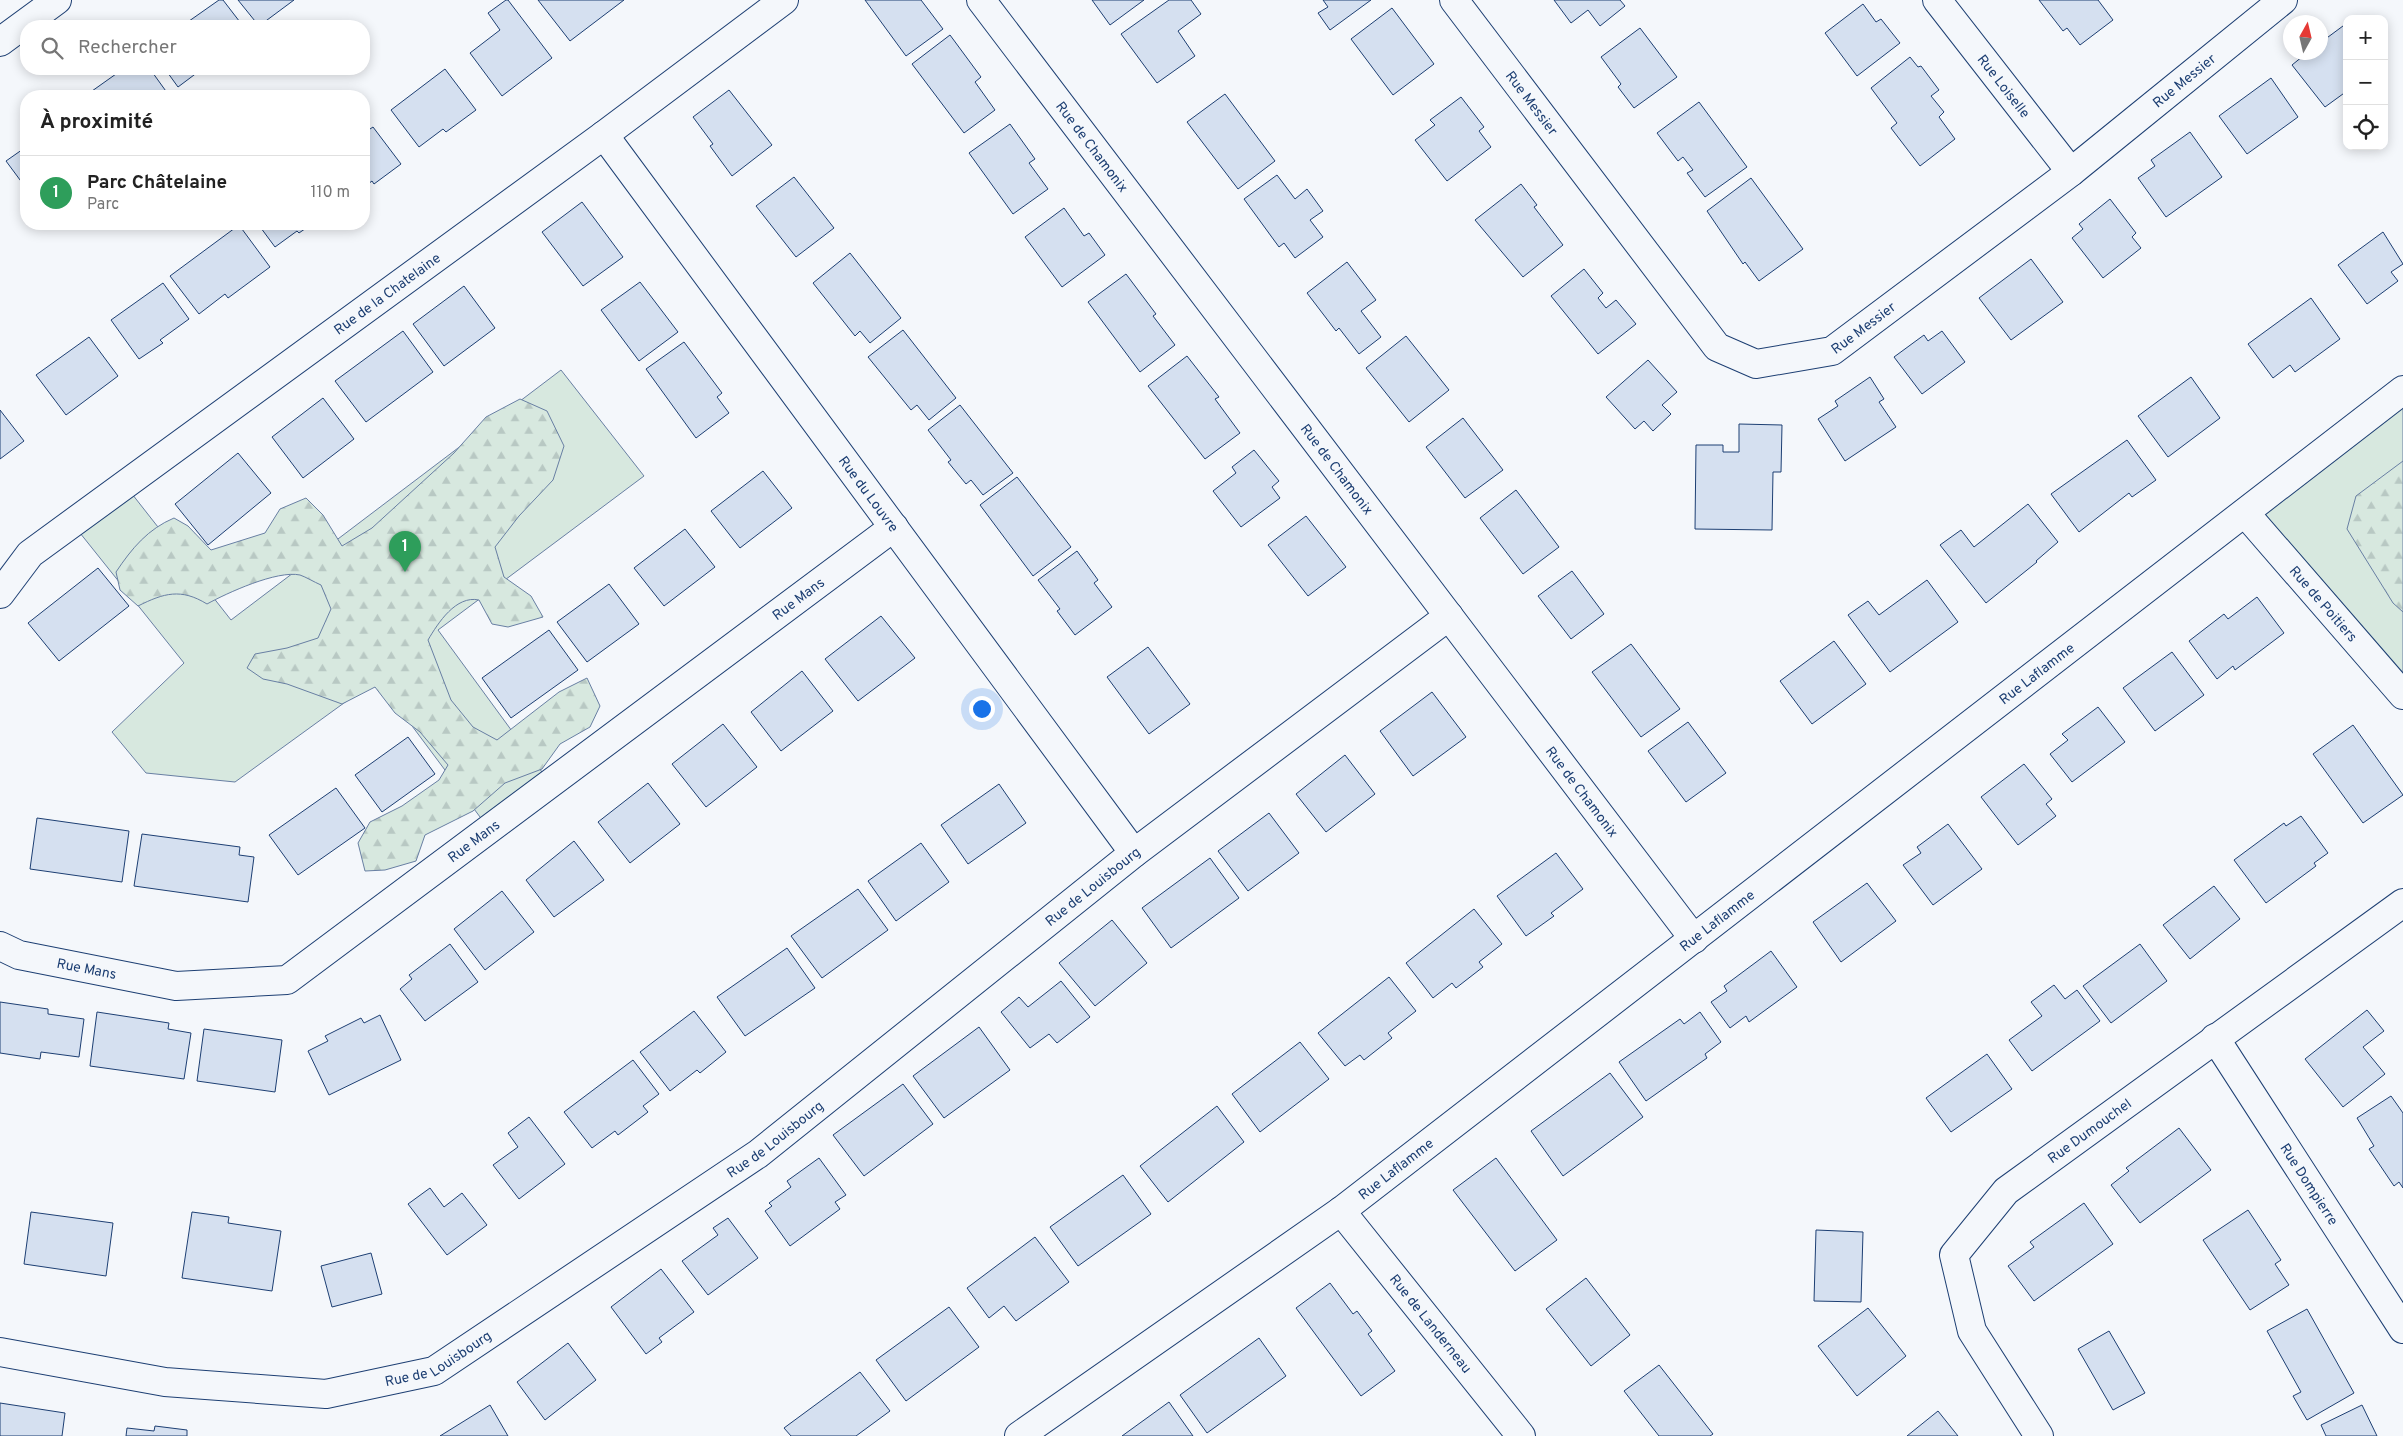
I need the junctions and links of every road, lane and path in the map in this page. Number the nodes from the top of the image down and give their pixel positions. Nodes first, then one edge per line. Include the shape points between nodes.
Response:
1 (57, 0) edge
2 (784, 0) edge
3 (981, 0) edge
4 (1454, 0) edge
5 (1937, 0) edge
6 (2283, 0) edge
7 (30, 20) edge
8 (20, 27) edge
9 (0, 42) edge
10 (604, 135) junction
11 (2071, 172) junction
12 (2403, 390) edge
13 (2245, 512) junction
14 (894, 527) junction
15 (0, 594) edge
16 (1449, 616) junction
17 (2403, 695) edge
18 (1134, 853) junction
19 (2403, 903) edge
20 (1694, 938) junction
21 (0, 946) edge
22 (2215, 1038) junction
23 (1341, 1212) junction
24 (2403, 1329) edge
25 (0, 1352) edge
26 (1019, 1436) edge
27 (1521, 1436) edge
28 (2039, 1436) edge

1 - 7 street
2 - 10 street, Rue de la Chatelaine
3 - 16 street, Rue de Chamonix
4 - 11 street, Rue Messier via 1717,347 1756,364 1832,351
5 - 11 street, Rue Loiselle
6 - 11 street, Rue Messier
8 - 9 street
10 - 14 street, Rue du Louvre
10 - 15 street, Rue de la Chatelaine via 30,554
12 - 13 street, Rue Laflamme
13 - 17 street, Rue de Poitiers
13 - 20 street, Rue Laflamme
14 - 18 street, Rue du Louvre
14 - 21 street, Rue Mans via 287,980 176,986 19,955
16 - 18 street, Rue de Louisbourg
16 - 20 street, Rue de Chamonix
18 - 25 street, Rue de Louisbourg via 758,1154 434,1371 326,1394 165,1382
19 - 22 street, Rue Dumouchel
20 - 23 street, Rue Laflamme
22 - 24 street, Rue Dompierre
22 - 28 street, Rue Dumouchel via 2006,1190 1954,1255 1972,1331
23 - 26 street, Rue Laflamme
23 - 27 street, Rue de Landerneau

